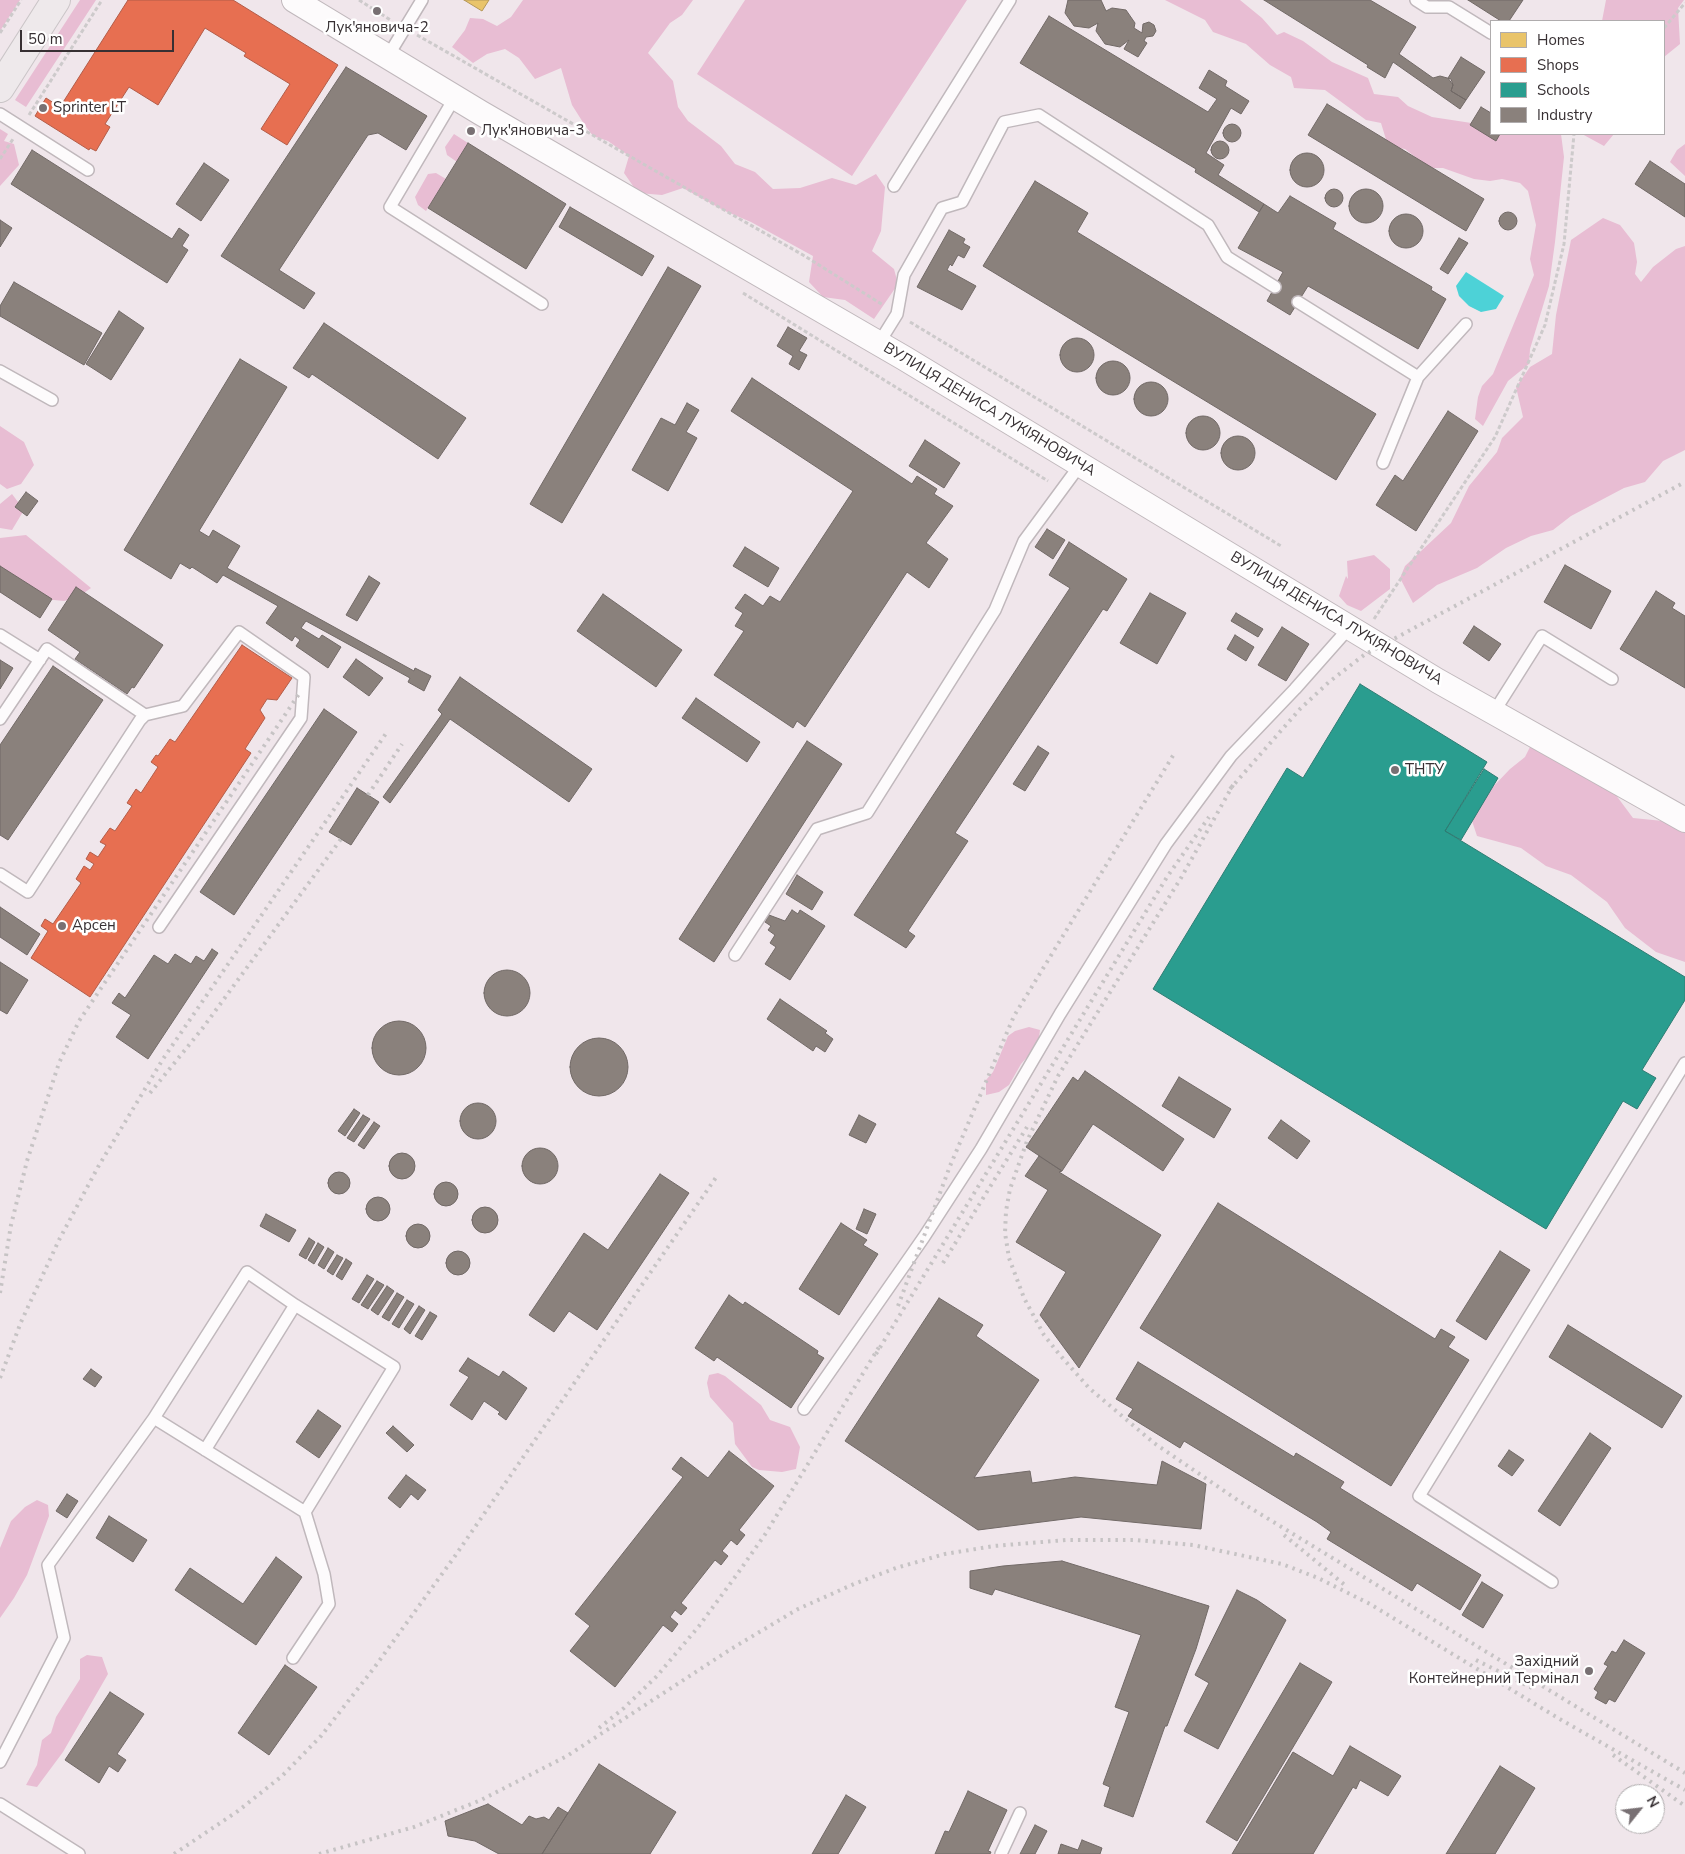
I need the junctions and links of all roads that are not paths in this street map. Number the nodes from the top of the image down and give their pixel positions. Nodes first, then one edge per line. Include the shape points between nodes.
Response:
1 (56, 0) edge
2 (294, 0) edge
3 (422, 0) edge
4 (1010, 0) edge
5 (1416, 0) edge
6 (1490, 32) edge
7 (388, 56) junction
8 (0, 88) edge
9 (455, 97) junction
10 (0, 114) edge
11 (88, 170) dead end
12 (894, 186) dead end
13 (1274, 287) dead end
14 (1298, 302) dead end
15 (542, 304) dead end
16 (1466, 324) dead end
17 (878, 343) junction
18 (0, 371) edge
19 (1418, 377) junction
20 (52, 400) dead end
21 (1383, 463) dead end
22 (1080, 464) junction
23 (1356, 632) junction
24 (0, 635) edge
25 (40, 660) junction
26 (1612, 679) dead end
27 (1494, 712) junction
28 (145, 715) junction
29 (0, 719) edge
30 (1685, 820) edge
31 (0, 874) edge
32 (159, 927) dead end
33 (734, 955) dead end
34 (1685, 1063) edge
35 (295, 1305) junction
36 (804, 1409) dead end
37 (154, 1418) junction
38 (205, 1450) junction
39 (304, 1512) junction
40 (1552, 1582) dead end
41 (293, 1658) dead end
42 (0, 1762) edge
43 (0, 1804) edge
44 (1020, 1813) dead end
45 (79, 1854) edge
46 (1001, 1854) edge

1 - 8 main road
2 - 7 street, ВУЛИЦЯ ДЕНИСА ЛУКІЯНОВИЧА
3 - 7 lane
4 - 12 lane
5 - 6 lane via 1426,7 1449,7
7 - 9 street, ВУЛИЦЯ ДЕНИСА ЛУКІЯНОВИЧА
9 - 15 lane via 390,206
9 - 17 street, ВУЛИЦЯ ДЕНИСА ЛУКІЯНОВИЧА
10 - 11 lane
13 - 17 lane via 1227,257 1208,225 1039,116 1004,122 962,202 942,208 904,275 897,314
14 - 19 lane
16 - 19 lane
17 - 22 street, ВУЛИЦЯ ДЕНИСА ЛУКІЯНОВИЧА
18 - 20 lane
19 - 21 lane
22 - 23 street, ВУЛИЦЯ ДЕНИСА ЛУКІЯНОВИЧА
22 - 33 lane via 1024,540 995,610 867,813 817,830
23 - 27 street, ВУЛИЦЯ ДЕНИСА ЛУКІЯНОВИЧА
23 - 36 lane via 1231,756 1166,844 981,1149
24 - 25 lane
25 - 28 lane via 47,649
25 - 29 lane
26 - 27 lane via 1542,636
27 - 30 street, ВУЛИЦЯ ДЕНИСА ЛУКІЯНОВИЧА
28 - 31 lane via 28,892
28 - 32 lane via 184,706 239,632 304,677 301,718
34 - 40 lane via 1419,1496
35 - 37 lane via 247,1272
35 - 38 lane
35 - 39 lane via 394,1366
37 - 38 lane
37 - 42 lane via 48,1565 64,1638
38 - 39 lane
39 - 41 lane via 324,1574 328,1604
43 - 45 lane
44 - 46 lane

